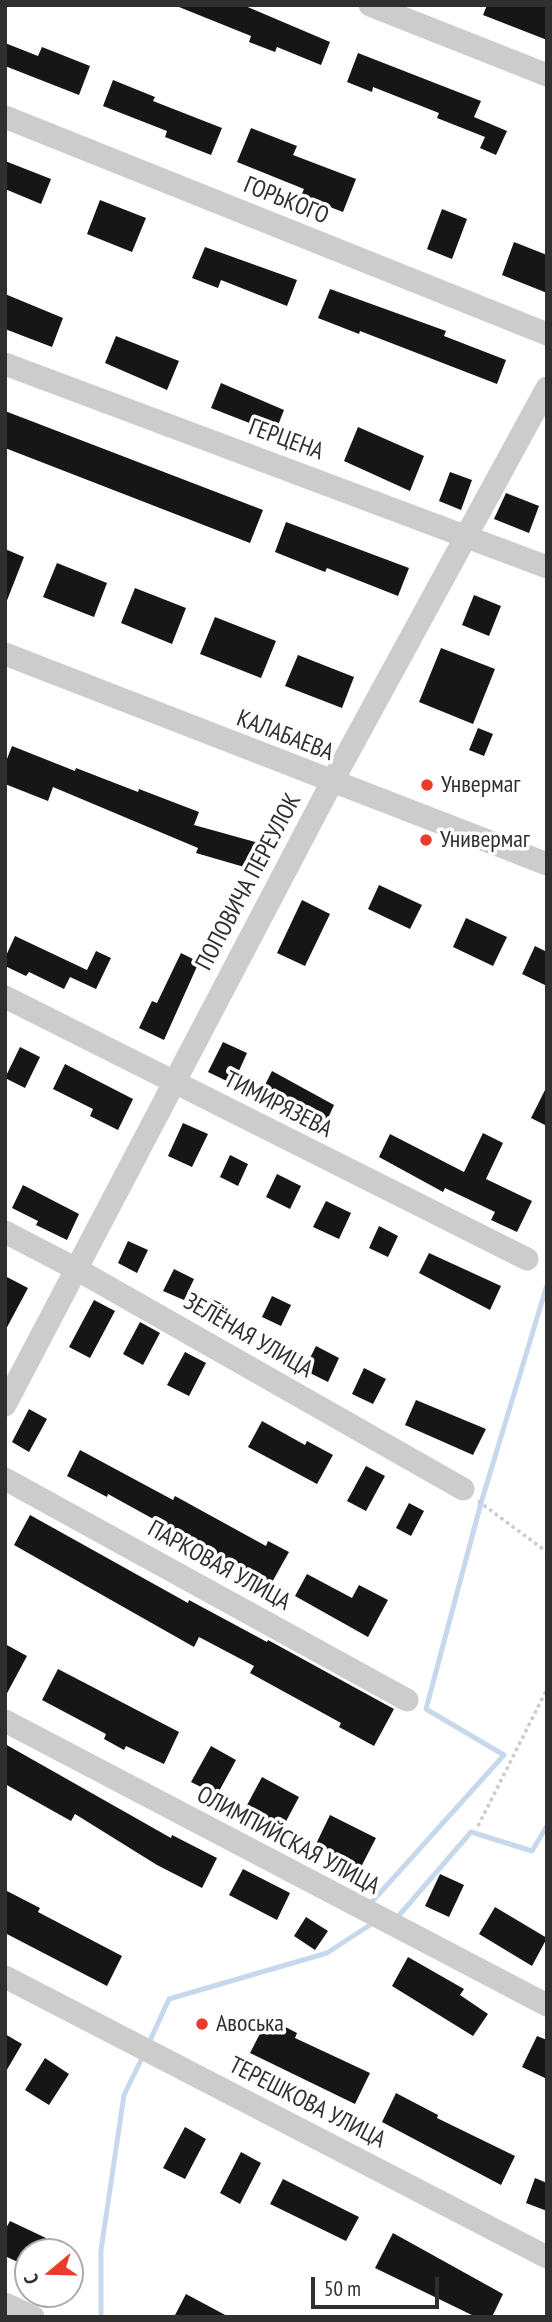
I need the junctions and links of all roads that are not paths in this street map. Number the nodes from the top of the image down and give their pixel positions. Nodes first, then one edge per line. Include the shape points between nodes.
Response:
1 (370, 5) edge
2 (547, 75) edge
3 (5, 117) edge
4 (547, 334) edge
5 (5, 364) edge
6 (547, 388) edge
7 (467, 536) junction
8 (547, 567) edge
9 (5, 654) edge
10 (332, 782) junction
11 (547, 864) edge
12 (5, 997) edge
13 (174, 1082) junction
14 (5, 1232) edge
15 (527, 1259) dead end
16 (78, 1270) junction
17 (5, 1405) edge
18 (5, 1479) edge
19 (463, 1489) road end
20 (407, 1700) dead end
21 (5, 1721) edge
22 (5, 1977) edge
23 (547, 2005) edge
24 (547, 2257) edge
25 (5, 2304) edge
26 (33, 2317) edge

1 - 2 street
3 - 4 street, ГОРЬКОГО
5 - 7 street, ГЕРЦЕНА
6 - 7 street, ПОПОВИЧА ПЕРЕУЛОК
7 - 8 street, ГЕРЦЕНА
7 - 10 street, ПОПОВИЧА ПЕРЕУЛОК
9 - 10 street, КАЛАБАЕВА
10 - 11 street, КАЛАБАЕВА
10 - 13 street, ПОПОВИЧА ПЕРЕУЛОК
12 - 13 street, ТИМИРЯЗЕВА
13 - 15 street, ТИМИРЯЗЕВА
13 - 16 street, ПОПОВИЧА ПЕРЕУЛОК
14 - 16 street, ЗЕЛЁНАЯ УЛИЦА
16 - 17 street, ПОПОВИЧА ПЕРЕУЛОК
16 - 19 street, ЗЕЛЁНАЯ УЛИЦА
18 - 20 street, ПАРКОВАЯ УЛИЦА
21 - 23 street, ОЛИМПИЙСКАЯ УЛИЦА
22 - 24 street, ТЕРЕШКОВА УЛИЦА
25 - 26 street

